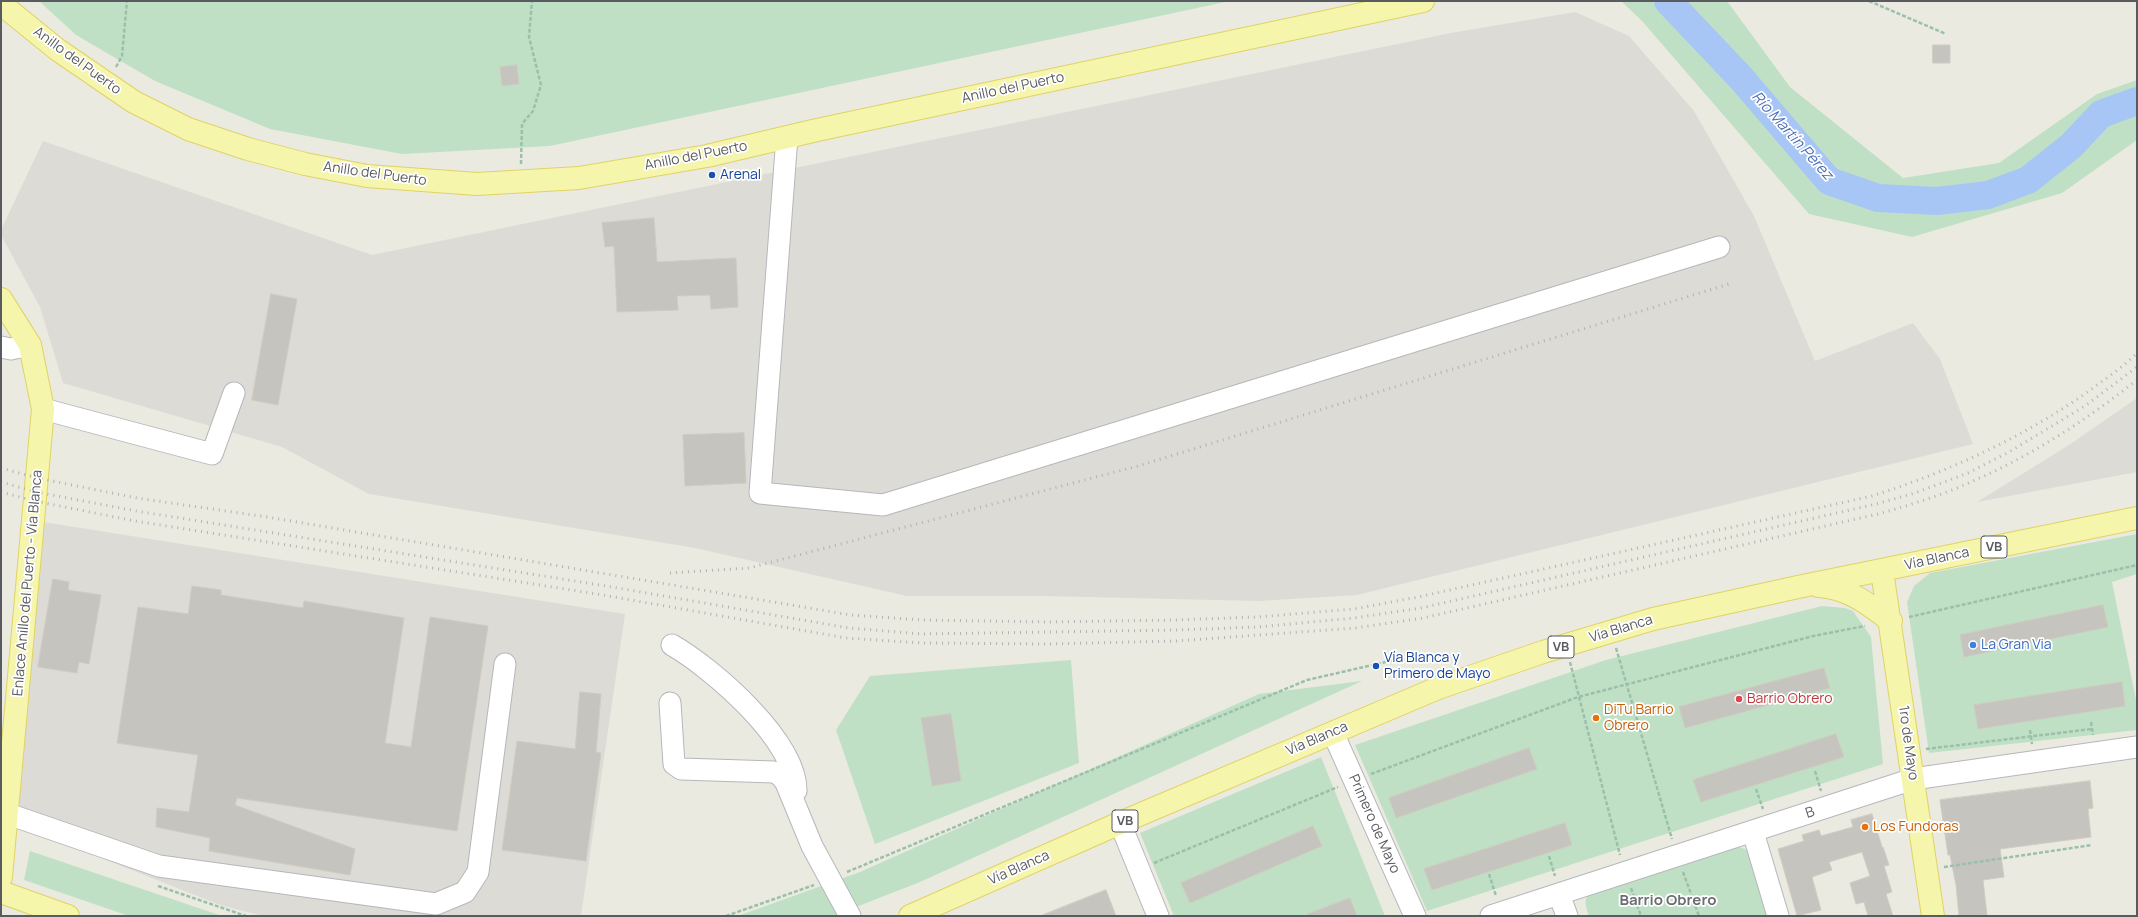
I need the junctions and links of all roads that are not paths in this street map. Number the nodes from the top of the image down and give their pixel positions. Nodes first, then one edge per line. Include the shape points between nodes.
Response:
1 (1423, 1) edge
2 (1, 4) edge
3 (787, 137) junction
4 (1719, 248) dead end
5 (1, 299) edge
6 (30, 345) junction
7 (1, 347) edge
8 (234, 393) dead end
9 (43, 409) junction
10 (2137, 518) edge
11 (1882, 571) junction
12 (1798, 587) junction
13 (1891, 621) junction
14 (672, 645) dead end
15 (505, 664) dead end
16 (670, 703) dead end
17 (1333, 733) junction
18 (2137, 747) edge
19 (1913, 779) junction
20 (794, 801) junction
21 (8, 814) junction
22 (1120, 823) junction
23 (1753, 832) junction
24 (1, 876) edge
25 (1, 892) edge
26 (1559, 894) junction
27 (1496, 914) edge
28 (917, 915) edge
29 (68, 916) edge
30 (850, 916) edge
31 (1158, 916) edge
32 (1415, 916) edge
33 (1567, 916) edge
34 (1778, 916) edge
35 (1933, 916) edge

1 - 3 main road, Anillo del Puerto
2 - 3 main road, Anillo del Puerto via 58,50 134,102 188,128 248,149 305,164 367,176 478,184 579,178 707,156
3 - 4 street via 760,493 883,505
5 - 6 main road, Enlace Anillo del Puerto - Vía Blanca
6 - 7 street via 11,349
6 - 9 main road, Enlace Anillo del Puerto - Vía Blanca
8 - 9 street via 212,454
9 - 21 main road, Enlace Anillo del Puerto - Vía Blanca
10 - 11 main road, Vía Blanca / VB
11 - 12 main road, Vía Blanca / VB
11 - 13 main road, 1ro de Mayo
12 - 13 main road via 1820,586 1844,590 1869,604
12 - 17 main road, Vía Blanca / VB via 1653,619 1566,646 1438,688
13 - 19 main road, 1ro de Mayo
14 - 20 street via 691,656 722,682 750,708 771,733 790,763 796,780
15 - 21 street via 478,872 465,892 436,904 158,866
16 - 20 street via 674,764 681,769 774,772 781,776
17 - 22 main road, Vía Blanca / VB
17 - 32 street, Primero de Mayo
18 - 19 street, B
19 - 23 street, B
19 - 35 main road, 1ro de Mayo
20 - 30 street via 812,846
21 - 24 main road, Enlace Anillo del Puerto - Vía Blanca
22 - 28 main road, Vía Blanca / VB
22 - 31 street
23 - 26 street, B
23 - 34 street
25 - 29 main road
26 - 27 street, B
26 - 33 street

